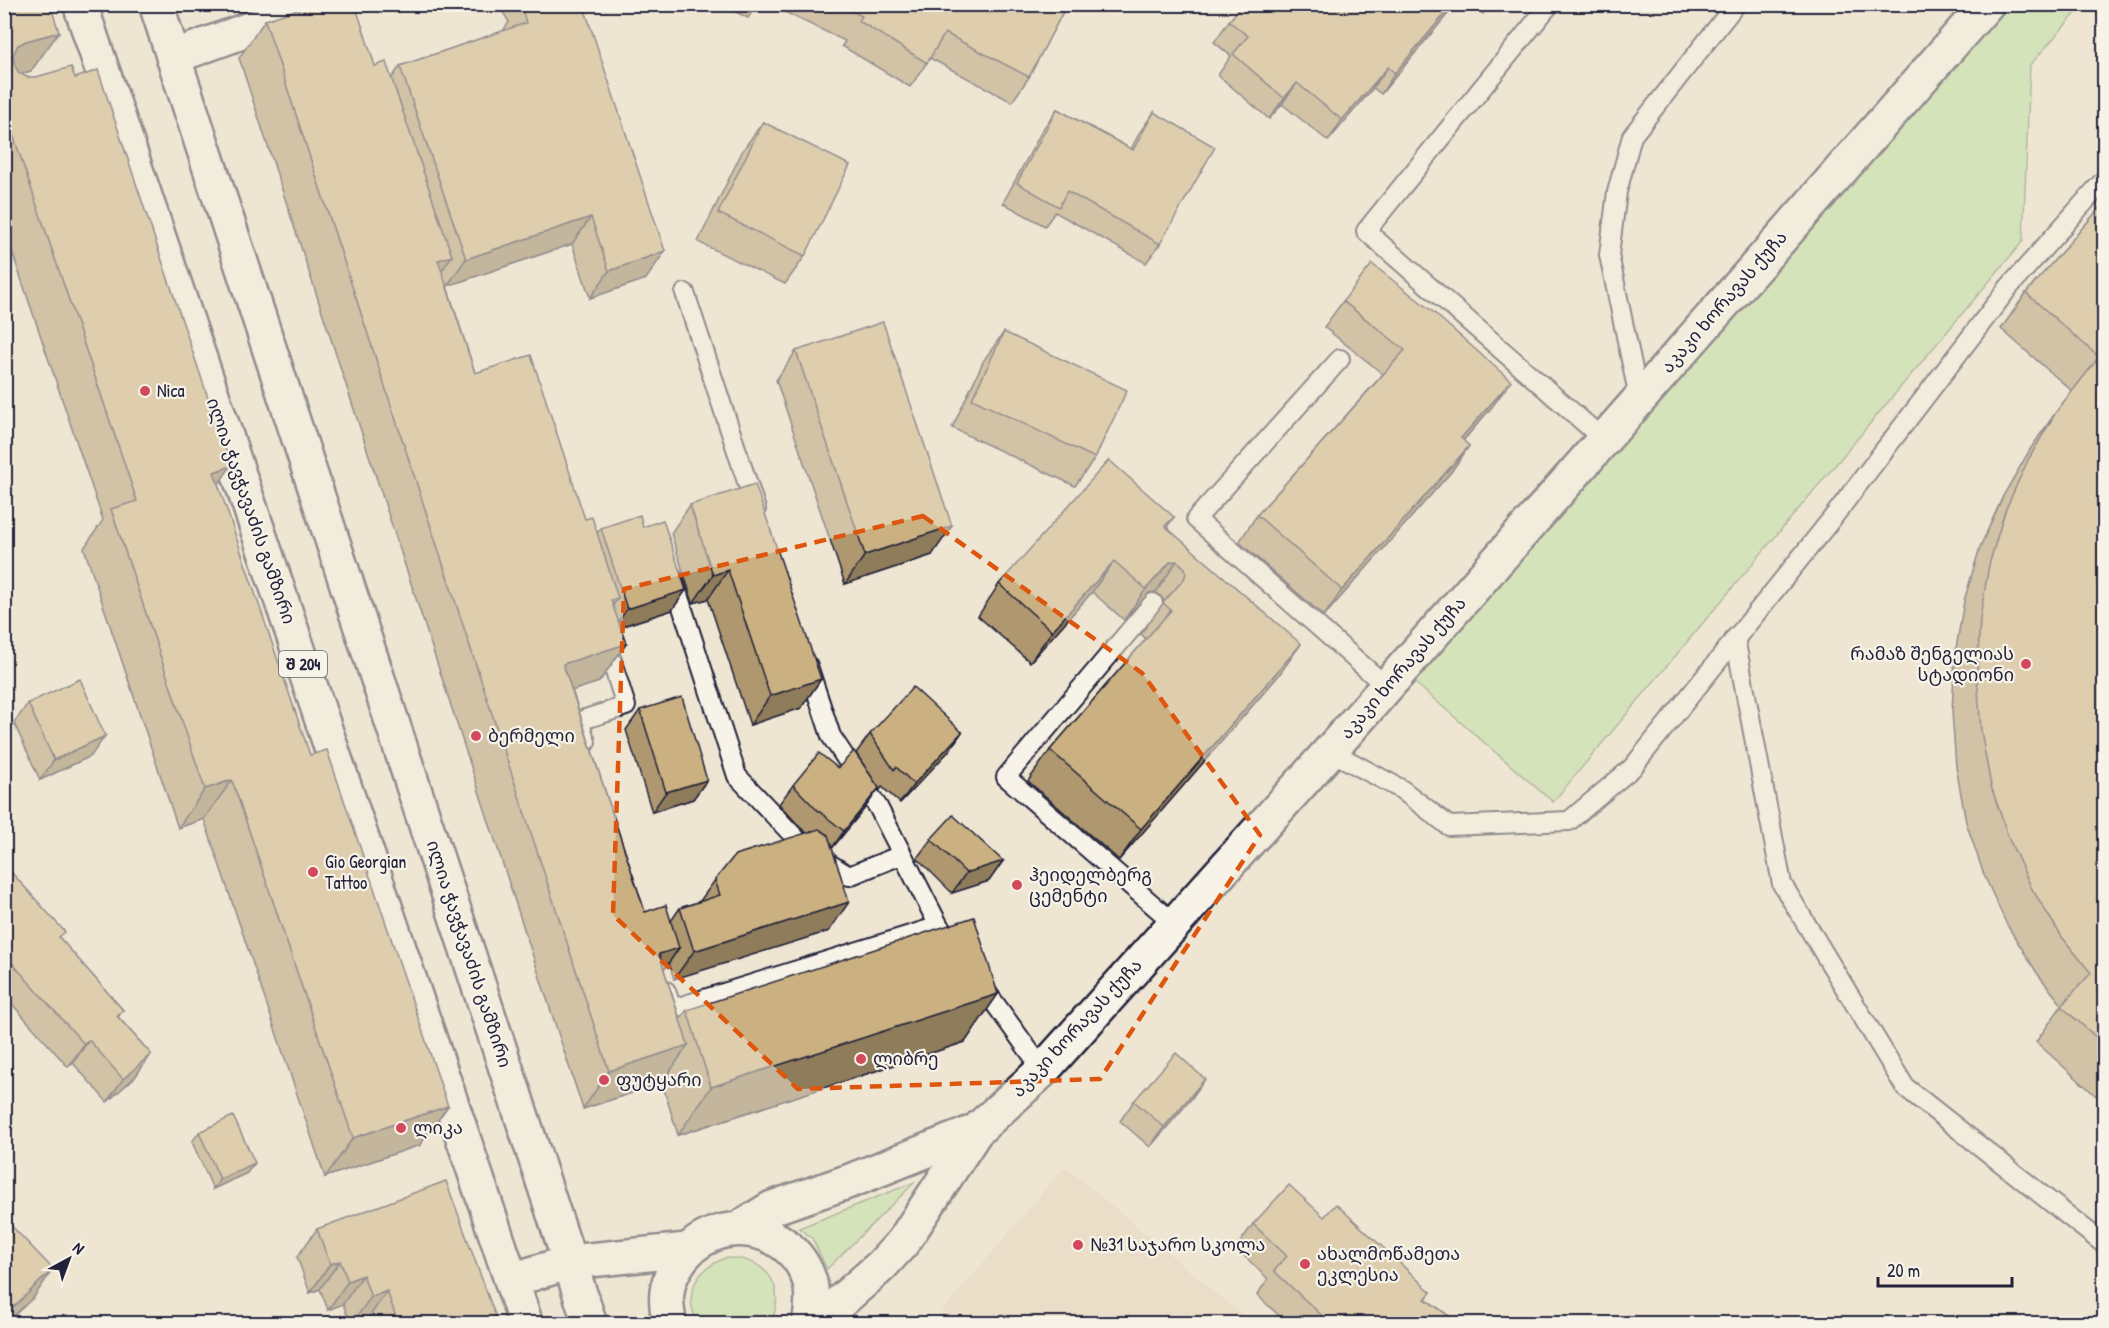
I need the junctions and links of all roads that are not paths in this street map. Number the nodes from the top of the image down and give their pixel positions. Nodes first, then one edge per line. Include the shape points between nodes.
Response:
1 (80, 4) edge
2 (156, 4) edge
3 (318, 4) edge
4 (1550, 4) edge
5 (1736, 4) edge
6 (1987, 4) edge
7 (173, 57) junction
8 (101, 71) junction
9 (69, 80) edge
10 (2104, 180) edge
11 (685, 293) dead end
12 (1340, 359) dead end
13 (1639, 398) junction
14 (1603, 439) junction
15 (760, 520) edge
16 (666, 557) edge
17 (1154, 603) edge
18 (601, 628) edge
19 (1735, 638) junction
20 (801, 645) edge
21 (1387, 687) junction
22 (1330, 751) junction
23 (590, 754) edge
24 (902, 855) junction
25 (1175, 924) junction
26 (939, 926) junction
27 (661, 976) edge
28 (1043, 1070) junction
29 (976, 1131) junction
30 (738, 1228) junction
31 (2104, 1244) edge
32 (687, 1250) junction
33 (570, 1262) junction
34 (512, 1280) junction
35 (526, 1323) edge
36 (590, 1323) edge
37 (670, 1323) edge
38 (809, 1323) edge
39 (815, 1323) edge

1 - 8 main road, ილია ჭავჭავაძის გამზირი / შ 204
2 - 7 main road, ილია ჭავჭავაძის გამზირი
3 - 7 main road
4 - 14 lane via 1366,231
5 - 13 lane via 1632,136 1617,192 1609,255
6 - 13 main road, აკაკი ხორავას ქუჩა
7 - 33 main road, ილია ჭავჭავაძის გამზირი
8 - 9 main road
8 - 34 main road, ილია ჭავჭავაძის გამზირი / შ 204
10 - 19 lane via 2009,287
11 - 15 lane
12 - 21 lane via 1196,519
13 - 14 main road, აკაკი ხორავას ქუჩა
14 - 21 main road, აკაკი ხორავას ქუჩა
16 - 24 lane via 737,776 806,849 849,876
17 - 25 lane via 1006,777
18 - 23 lane via 626,706 579,721
19 - 22 lane via 1632,768 1569,820 1449,826 1401,789
19 - 31 lane via 1782,884 1905,1087
20 - 24 lane via 831,736 878,807
21 - 22 main road, აკაკი ხორავას ქუჩა
22 - 25 main road, აკაკი ხორავას ქუჩა
24 - 26 lane
25 - 28 main road, აკაკი ხორავას ქუჩა
26 - 27 lane via 672,1009
26 - 28 lane
28 - 29 main road, აკაკი ხორავას ქუჩა
29 - 30 main road via 772,1208
29 - 39 main road, აკაკი ხორავას ქუჩა via 903,1242
30 - 32 main road via 708,1235
30 - 38 main road via 761,1232 783,1243 799,1260 810,1282 813,1306
32 - 33 main road
32 - 37 main road via 670,1275 665,1305
33 - 34 main road
33 - 36 main road, ილია ჭავჭავაძის გამზირი
34 - 35 main road, ილია ჭავჭავაძის გამზირი / შ 204

